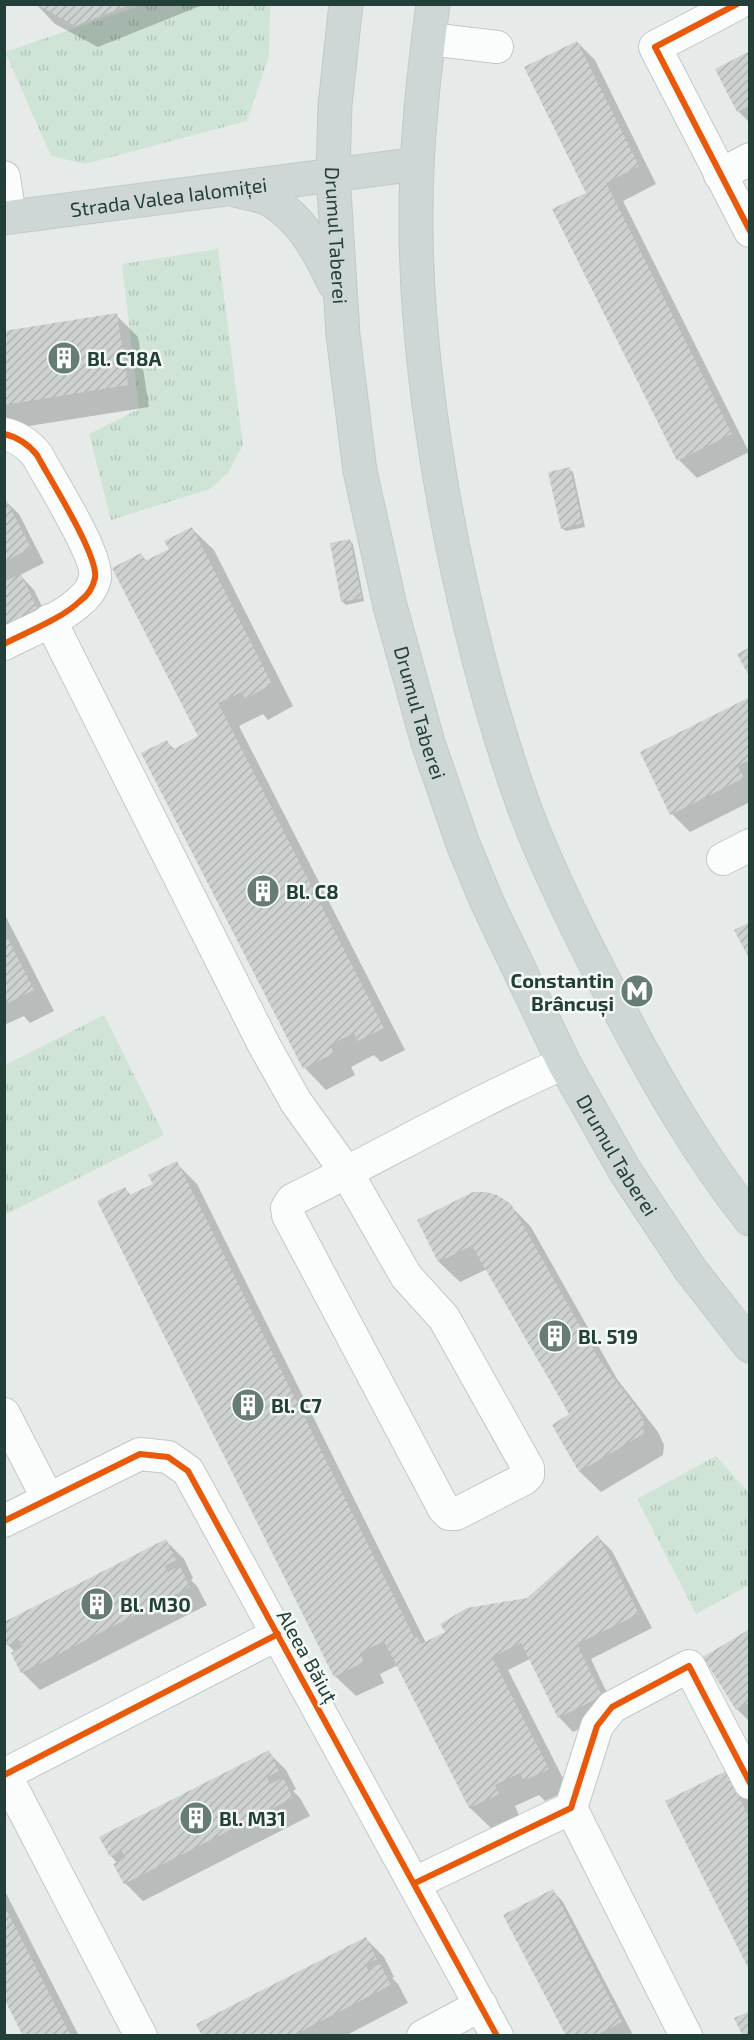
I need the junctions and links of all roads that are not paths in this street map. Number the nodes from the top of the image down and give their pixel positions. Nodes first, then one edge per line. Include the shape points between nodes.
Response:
1 (346, 4) edge
2 (433, 4) edge
3 (737, 4) edge
4 (429, 39) junction
5 (497, 47) dead end
6 (750, 159) edge
7 (417, 164) junction
8 (333, 174) junction
9 (720, 175) junction
10 (4, 177) edge
11 (229, 188) junction
12 (7, 217) edge
13 (750, 231) edge
14 (340, 296) junction
15 (4, 434) edge
16 (50, 620) junction
17 (4, 644) edge
18 (564, 1063) junction
19 (346, 1173) junction
20 (750, 1219) edge
21 (750, 1346) edge
22 (4, 1414) edge
23 (48, 1499) junction
24 (4, 1521) edge
25 (278, 1634) junction
26 (739, 1739) edge
27 (5, 1774) edge
28 (750, 1783) edge
29 (571, 1808) junction
30 (415, 1883) junction
31 (481, 2005) junction
32 (141, 2036) edge
33 (423, 2036) edge
34 (497, 2036) edge
35 (686, 2036) edge

1 - 8 main road, Drumul Taberei via 335,105
2 - 4 main road
3 - 9 street via 655,46
4 - 5 street
4 - 7 main road
6 - 9 street
7 - 8 main road, Strada Valea Ialomiței
7 - 20 main road via 420,329 435,456 490,705 527,814 592,959 685,1128
8 - 11 main road, Strada Valea Ialomiței
8 - 14 main road, Drumul Taberei
9 - 13 street
10 - 12 street
11 - 12 main road, Strada Valea Ialomiței
11 - 14 main road via 271,200 302,226
14 - 18 main road, Drumul Taberei via 360,471 390,606 428,743 487,902
15 - 16 street via 29,445 37,455 92,561 95,577 90,590 81,601
16 - 17 street
16 - 19 street via 264,1045 296,1102
18 - 19 street
18 - 21 main road, Drumul Taberei via 625,1171 690,1269
19 - 19 street via 292,1200 288,1215 444,1509 456,1514 524,1479 528,1468 444,1318 406,1276
22 - 23 street
23 - 24 street, Aleea Băiuț
23 - 25 street, Aleea Băiuț via 140,1454 168,1457 188,1471
25 - 27 street
25 - 30 street, Aleea Băiuț
26 - 28 street
26 - 29 street via 689,1666 612,1707 597,1726
27 - 32 street
29 - 30 street
29 - 35 street
30 - 31 street, Aleea Băiuț
31 - 33 street
31 - 34 street, Aleea Băiuț

